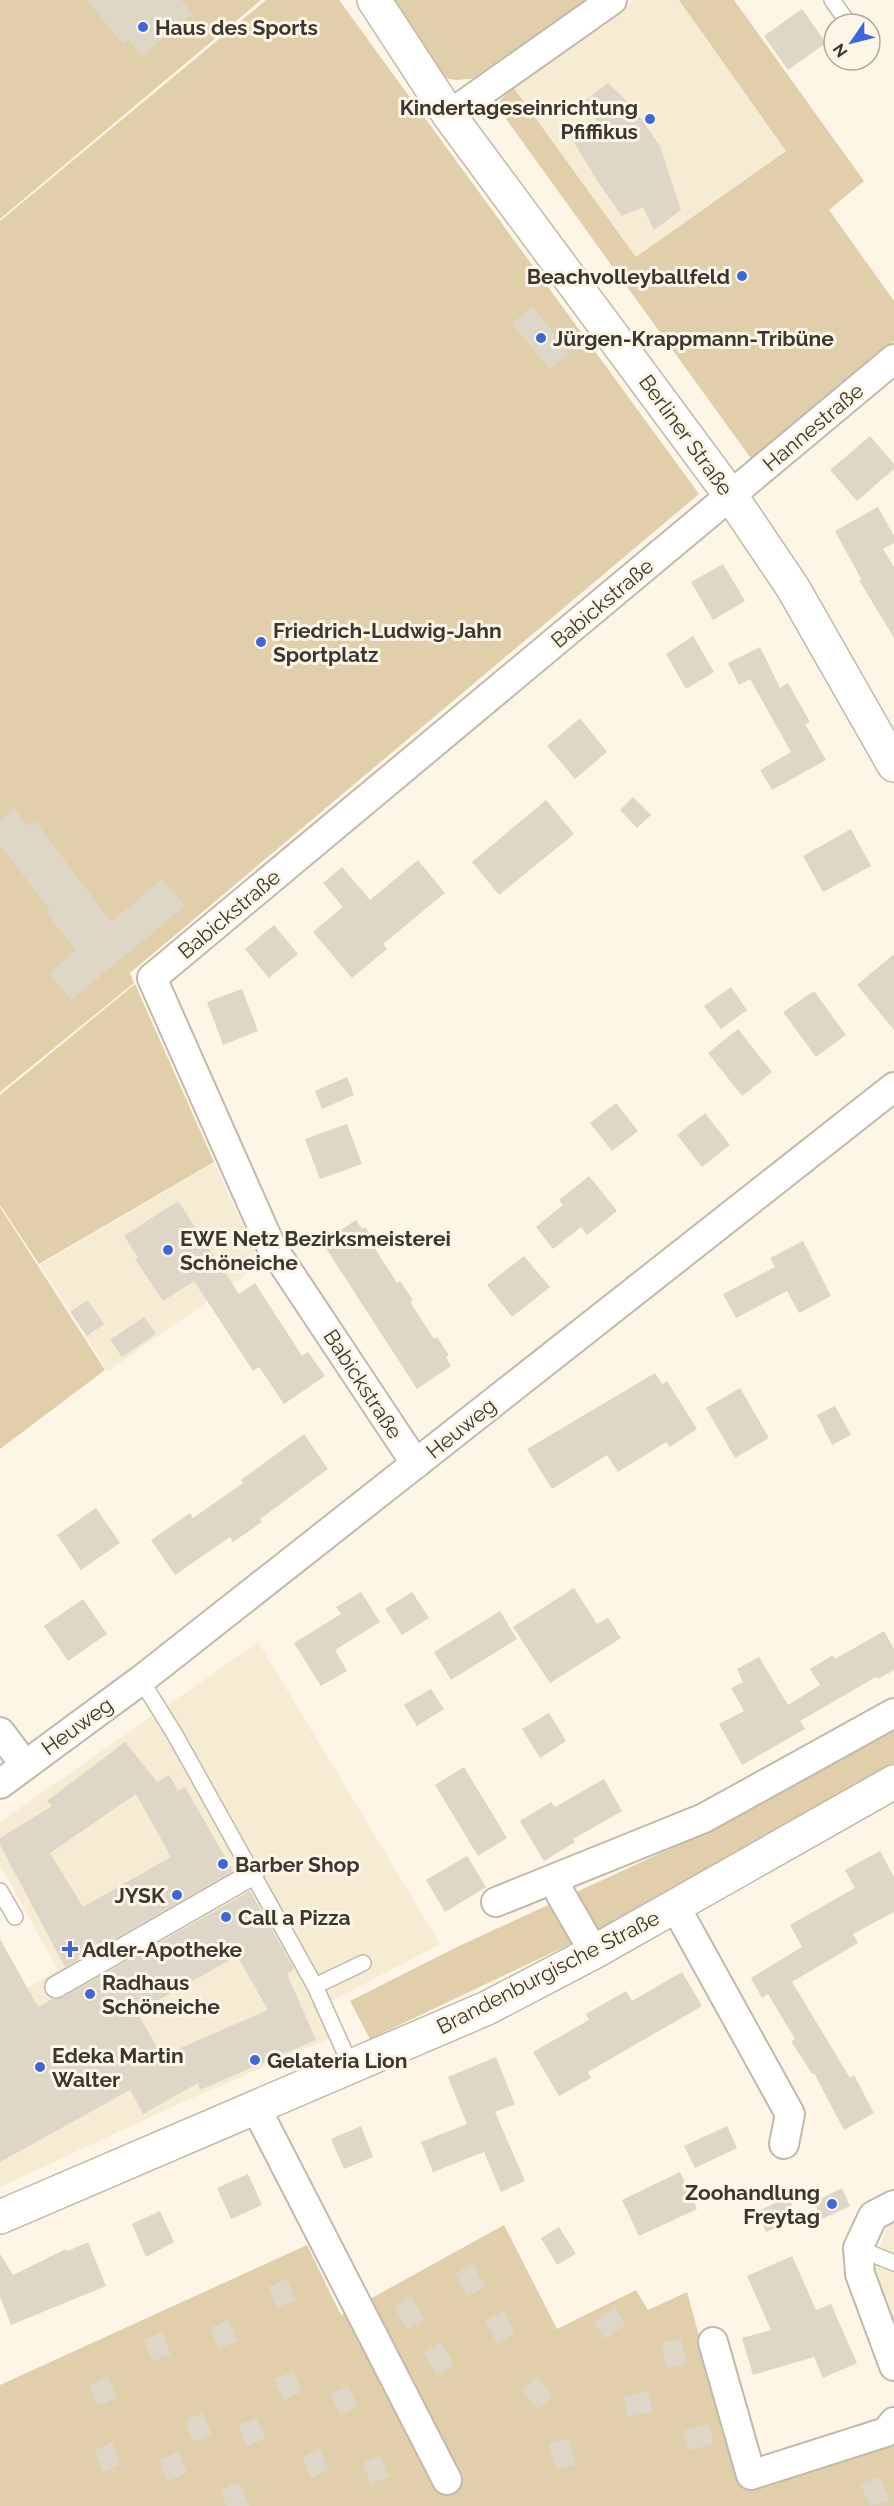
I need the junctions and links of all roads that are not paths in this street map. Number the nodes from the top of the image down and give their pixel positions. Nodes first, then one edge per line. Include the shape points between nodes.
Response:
1 (374, 0) edge
2 (612, 0) edge
3 (448, 115) junction
4 (894, 359) edge
5 (731, 496) junction
6 (894, 765) edge
7 (894, 1087) edge
8 (416, 1464) junction
9 (141, 1680) junction
10 (894, 1713) edge
11 (0, 1732) edge
12 (25, 1765) junction
13 (894, 1782) edge
14 (0, 1784) edge
15 (253, 1874) junction
16 (555, 1879) junction
17 (0, 1891) edge
18 (496, 1902) dead end
19 (675, 1906) junction
20 (15, 1917) dead end
21 (594, 1952) junction
22 (363, 1963) dead end
23 (315, 1986) junction
24 (56, 1987) dead end
25 (351, 2066) junction
26 (256, 2108) junction
27 (784, 2144) dead end
28 (894, 2205) edge
29 (0, 2217) edge
30 (858, 2248) junction
31 (894, 2263) edge
32 (713, 2342) dead end
33 (894, 2366) edge
34 (894, 2422) edge
35 (447, 2480) dead end

1 - 3 street, Berliner Straße
2 - 3 street
3 - 5 street, Berliner Straße
4 - 5 street, Hannestraße
5 - 6 street, Berliner Straße via 793,588
5 - 8 street, Babickstraße via 152,978 270,1244
7 - 8 street, Heuweg
8 - 9 street, Heuweg
9 - 12 street, Heuweg
9 - 15 lane
10 - 16 street via 704,1818
11 - 12 street, Heuweg
12 - 14 street, Heuweg
13 - 19 street, Brandenburgische Straße
15 - 23 lane
15 - 24 street
16 - 18 street
16 - 21 street
17 - 20 lane
19 - 21 street, Brandenburgische Straße
19 - 27 street, Brandenburgische Straße via 790,2114
21 - 25 street, Brandenburgische Straße via 487,2008
22 - 23 lane
23 - 25 lane
25 - 26 street, Brandenburgische Straße
26 - 29 street, Brandenburgische Straße
26 - 35 street
28 - 30 street via 873,2216
30 - 31 lane
30 - 33 street via 860,2274
32 - 34 street via 751,2475 886,2432

